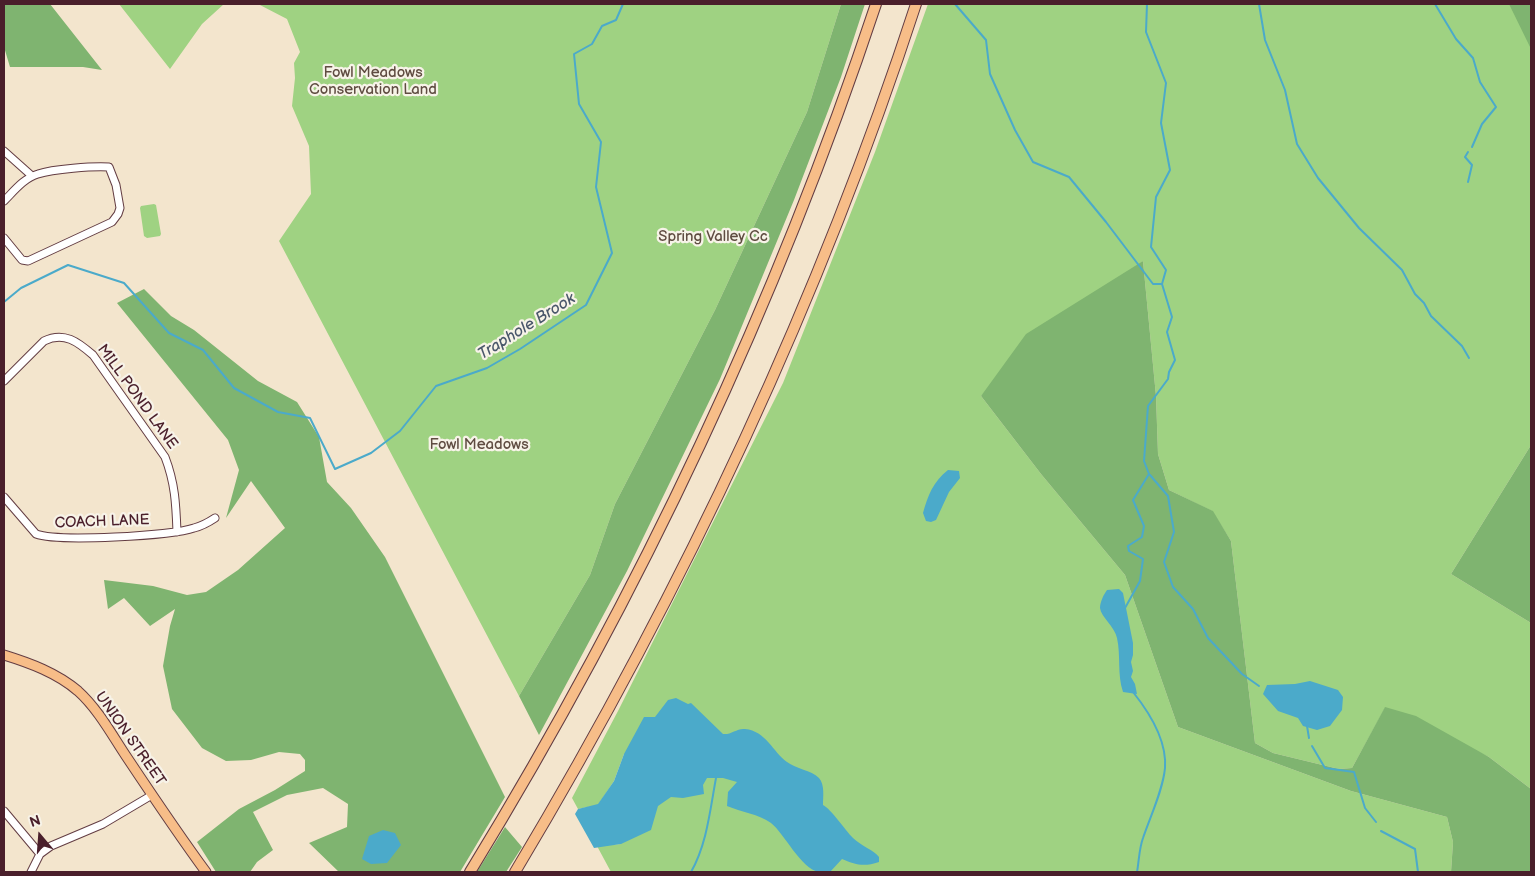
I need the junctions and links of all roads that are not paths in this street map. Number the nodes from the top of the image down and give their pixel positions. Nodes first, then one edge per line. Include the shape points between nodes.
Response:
1 (876, 4) edge
2 (916, 4) edge
3 (4, 151) edge
4 (32, 176) junction
5 (4, 201) edge
6 (4, 238) edge
7 (4, 381) edge
8 (4, 497) edge
9 (216, 518) dead end
10 (177, 532) junction
11 (4, 655) edge
12 (152, 795) junction
13 (4, 811) edge
14 (40, 854) junction
15 (31, 872) edge
16 (206, 872) edge
17 (470, 872) edge
18 (515, 872) edge

1 - 17 highway via 794,229 699,446 597,652
2 - 18 highway via 831,238 737,457 629,673
3 - 4 street
4 - 5 street
4 - 6 street via 109,167 116,186 118,214 112,222 28,262 22,260
7 - 10 street, MILL POND LANE via 50,338 69,338 93,355 166,456 175,490
8 - 10 street, COACH LANE via 36,534 43,537
9 - 10 street, COACH LANE via 194,529
11 - 12 main road, UNION STREET via 49,672 80,692
12 - 14 street via 116,817
12 - 16 main road, UNION STREET
13 - 14 street
14 - 15 street

